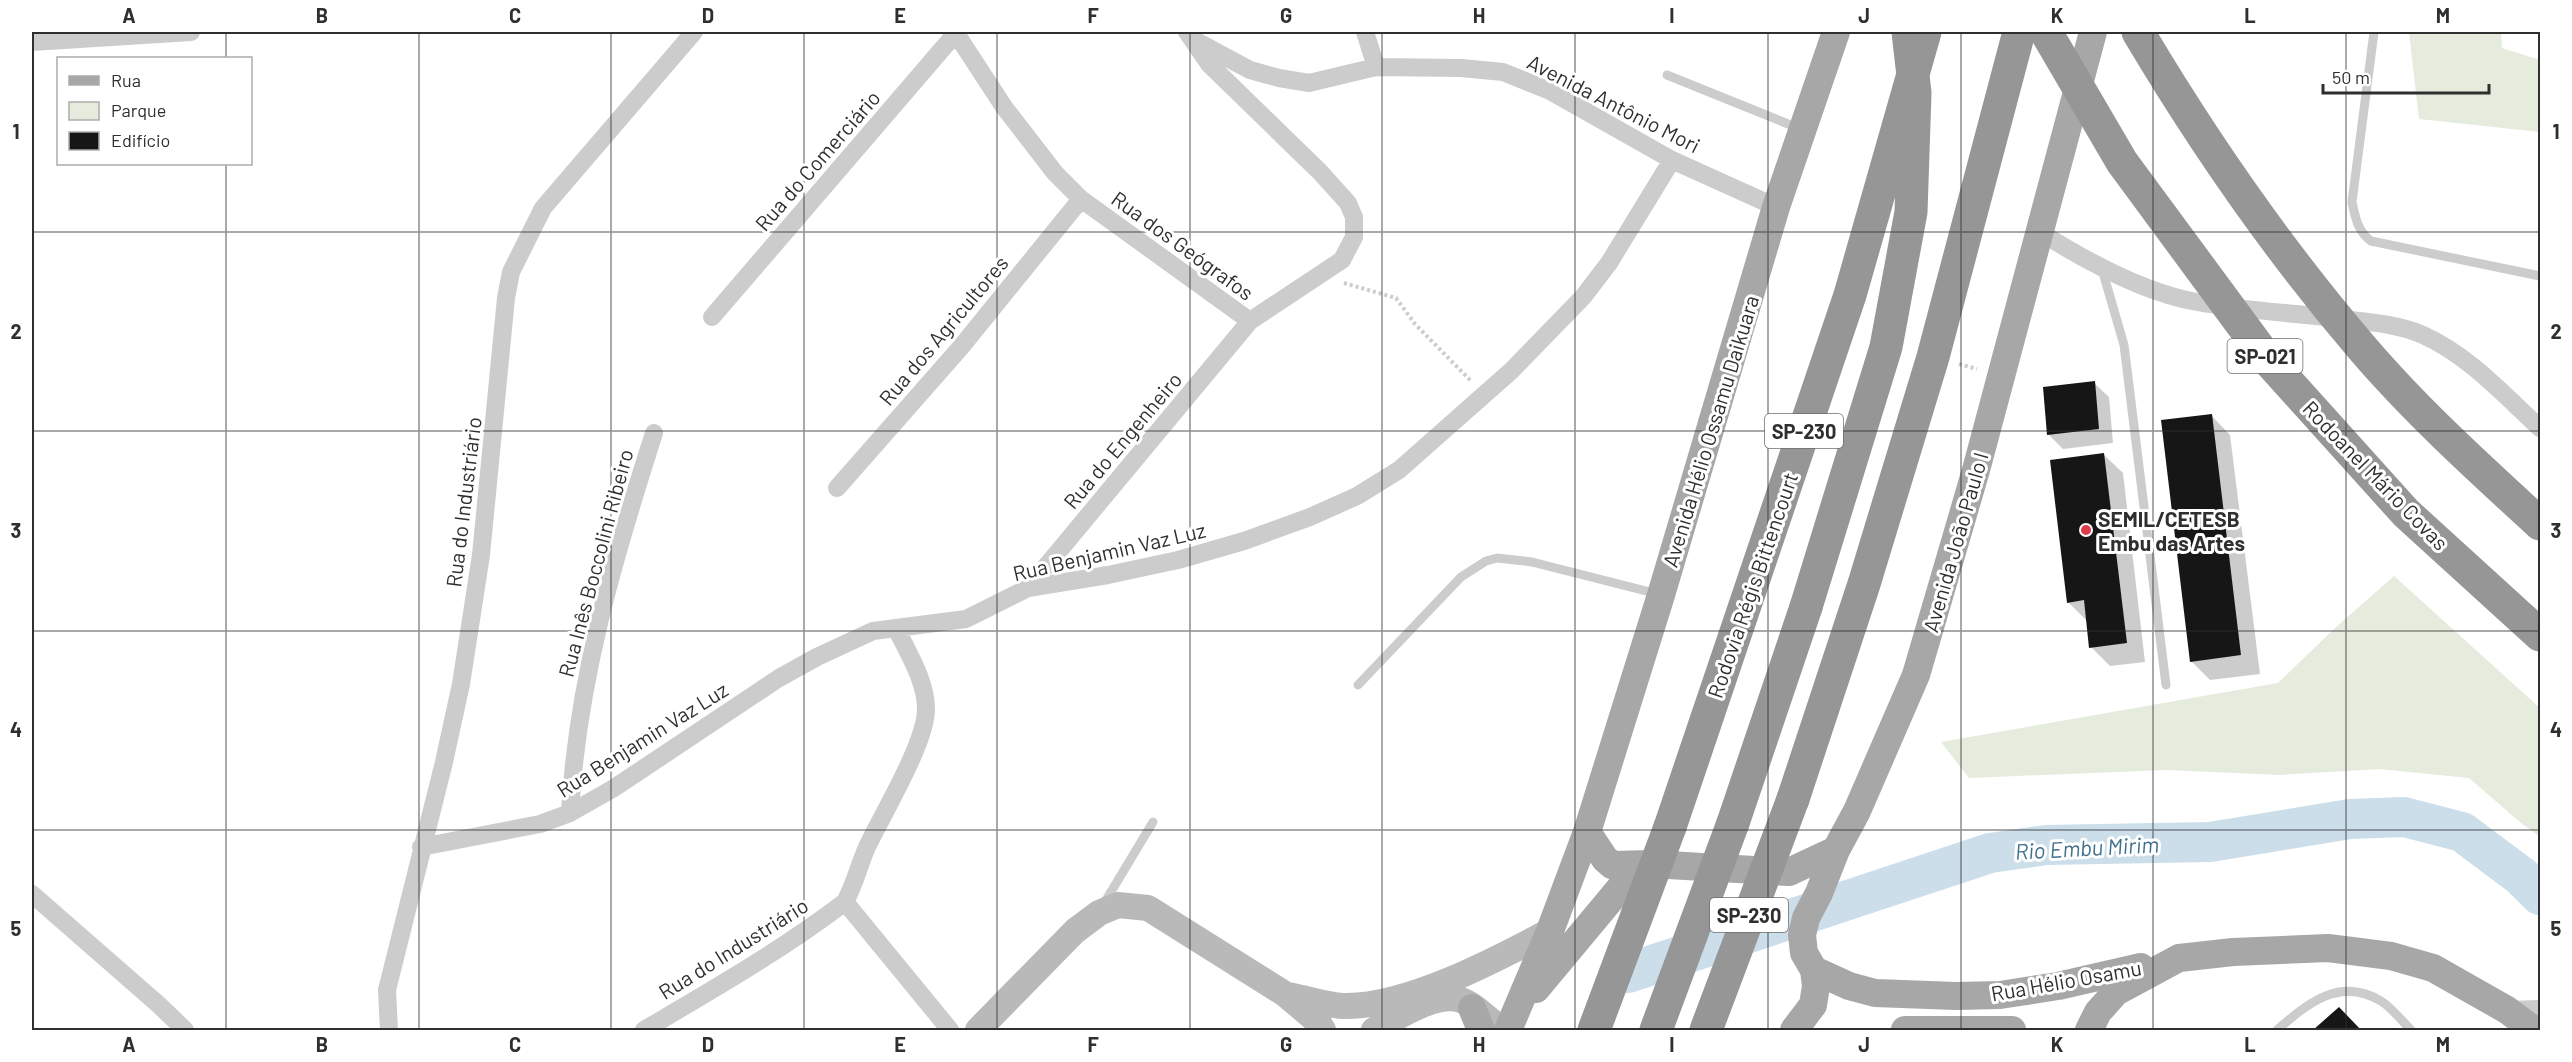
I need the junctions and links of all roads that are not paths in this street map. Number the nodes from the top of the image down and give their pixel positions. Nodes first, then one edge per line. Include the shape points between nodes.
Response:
1 (191, 32) edge
2 (693, 32) edge
3 (955, 32) edge
4 (1365, 32) edge
5 (1836, 32) edge
6 (1908, 32) edge
7 (1925, 32) edge
8 (2019, 32) edge
9 (2046, 32) edge
10 (2093, 32) edge
11 (2138, 32) edge
12 (2374, 32) edge
13 (1189, 34) edge
14 (32, 42) edge
15 (1376, 68) junction
16 (1667, 75) dead end
17 (1803, 130) junction
18 (1672, 160) junction
19 (1081, 199) junction
20 (1776, 207) junction
21 (2040, 232) junction
22 (2101, 267) junction
23 (2541, 276) edge
24 (712, 317) dead end
25 (1250, 321) junction
26 (2541, 428) edge
27 (654, 433) dead end
28 (837, 488) dead end
29 (2541, 524) edge
30 (1028, 588) junction
31 (1661, 595) junction
32 (896, 628) junction
33 (2541, 635) edge
34 (1358, 685) dead end
35 (2166, 685) dead end
36 (570, 813) junction
37 (1153, 822) dead end
38 (1587, 831) junction
39 (421, 848) junction
40 (1836, 850) junction
41 (1651, 864) junction
42 (1789, 872) junction
43 (1626, 881) junction
44 (32, 894) edge
45 (1816, 898) junction
46 (845, 902) junction
47 (1099, 912) junction
48 (1550, 930) junction
49 (2179, 958) junction
50 (1814, 970) junction
51 (1285, 994) junction
52 (2541, 1009) edge
53 (2507, 1010) junction
54 (1477, 1019) edge
55 (1508, 1028) edge
56 (185, 1030) edge
57 (389, 1030) edge
58 (644, 1030) edge
59 (950, 1030) edge
60 (978, 1030) edge
61 (1323, 1030) edge
62 (1374, 1030) edge
63 (1594, 1030) edge
64 (1656, 1030) edge
65 (1706, 1030) edge
66 (1794, 1030) edge
67 (1905, 1030) edge
68 (2012, 1030) edge
69 (2089, 1030) edge
70 (2277, 1030) edge
71 (2411, 1030) edge
72 (2534, 1030) edge

1 - 14 street
2 - 39 street, Rua do Industriário via 543,208 511,272 481,555 461,684
3 - 19 street, Rua dos Geógrafos via 1004,107 1055,173
3 - 24 street, Rua do Comerciário
4 - 15 street
5 - 17 main road, Avenida Hélio Ossamu Daikuara
6 - 64 highway, bridge via 1915,93 1911,212 1886,347 1806,607 1733,823
7 - 63 highway, Rodovia Régis Bittencourt / SP-230, bridge via 1850,294 1670,827
8 - 65 highway, SP-230, bridge via 1933,357 1864,585 1792,799
9 - 33 highway, Rodoanel Mário Covas / SP-021, bridge via 2122,162 2268,360 2406,513
10 - 21 main road, Avenida João Paulo I
11 - 29 highway, bridge via 2185,111 2278,242 2363,350 2454,445
12 - 23 lane via 2352,202 2364,237
13 - 15 street, Avenida Antônio Mori via 1250,70 1279,78 1309,83
13 - 25 street, Rua dos Geógrafos via 1209,64 1348,202 1354,217 1354,237 1342,260
15 - 18 street, Avenida Antônio Mori via 1503,72 1550,91
16 - 17 lane
17 - 20 main road, Avenida Hélio Ossamu Daikuara
18 - 20 street, Avenida Antônio Mori
18 - 30 street, Rua Benjamin Vaz Luz via 1609,263 1582,297 1511,371 1399,470 1357,496 1244,541 1178,560
19 - 25 street, Rua dos Geógrafos
19 - 28 street, Rua dos Agricultores via 961,348
20 - 31 main road, Avenida Hélio Ossamu Daikuara
21 - 22 street
21 - 40 main road, Avenida João Paulo I via 1916,675
22 - 26 street via 2157,291 2196,302 2382,323 2421,334 2469,364
22 - 35 lane via 2124,345
25 - 30 street, Rua do Engenheiro
27 - 36 street, Rua Inês Boccolini Ribeiro via 600,612 579,718
30 - 32 street, Rua Benjamin Vaz Luz via 966,619
31 - 34 lane via 1532,562 1497,558 1486,561 1461,577
31 - 38 main road, Avenida Hélio Ossamu Daikuara
32 - 36 street, Rua Benjamin Vaz Luz via 873,631 779,678
32 - 46 street via 924,694 922,733
36 - 39 street, Rua Benjamin Vaz Luz via 540,824
37 - 47 lane
38 - 41 main road via 1608,863
38 - 48 main road, Avenida Hélio Ossamu Daikuara
39 - 57 street, Rua do Industriário via 387,990
40 - 42 main road
40 - 45 main road, Avenida João Paulo I
41 - 42 main road
41 - 43 main road
42 - 45 main road
43 - 48 main road
43 - 55 main road via 1549,971
44 - 56 street
45 - 50 main road, Avenida João Paulo I via 1802,935 1804,953
46 - 58 street, Rua do Industriário
46 - 59 street
47 - 51 main road via 1118,905 1148,908
47 - 60 main road via 1075,931
48 - 51 main road via 1446,980 1376,1004 1342,1006
48 - 55 main road, Avenida Hélio Ossamu Daikuara
49 - 50 main road, Rua Hélio Osamu via 2000,995 1875,993
49 - 53 main road, Rua Hélio Osamu via 2328,948 2391,956 2433,968
49 - 69 main road via 2116,992 2098,1012
50 - 66 main road, Avenida João Paulo I via 1812,1005
51 - 61 main road
52 - 53 street
53 - 72 main road, Rua Hélio Osamu
54 - 55 main road
54 - 62 main road via 1460,1000 1430,1002
67 - 68 main road, Rua Hélio Osamu
70 - 71 lane via 2314,1000 2345,992 2383,1002

